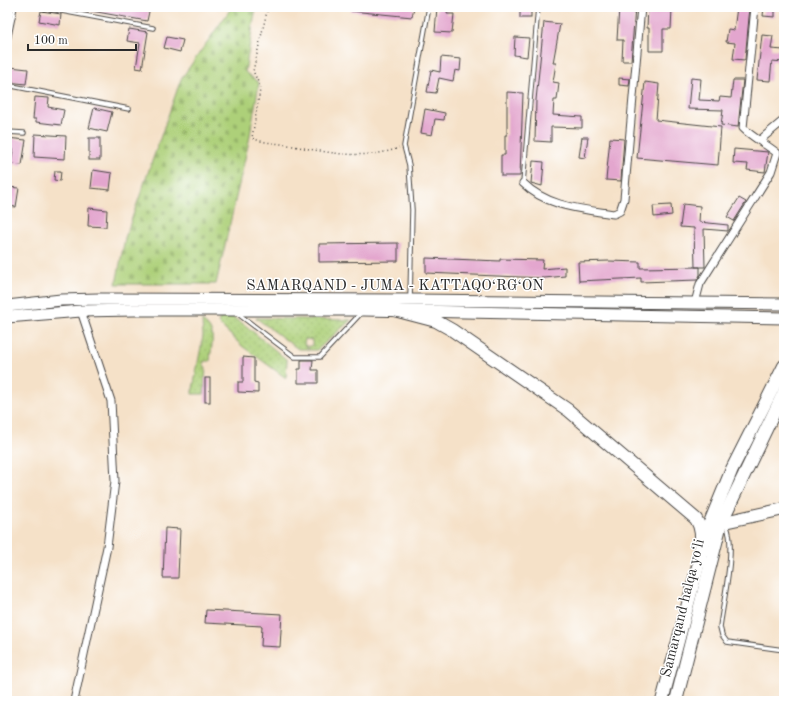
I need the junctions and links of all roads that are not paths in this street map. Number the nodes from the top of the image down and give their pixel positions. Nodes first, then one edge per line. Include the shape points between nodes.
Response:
1 (15, 7) edge
2 (40, 7) edge
3 (429, 7) edge
4 (538, 7) edge
5 (641, 7) edge
6 (755, 7) edge
7 (153, 28) dead end
8 (7, 45) edge
9 (7, 85) edge
10 (129, 109) dead end
11 (784, 120) edge
12 (7, 132) edge
13 (24, 133) dead end
14 (760, 140) junction
15 (781, 152) edge
16 (523, 183) joint
17 (410, 300) junction
18 (695, 303) junction
19 (784, 304) edge
20 (7, 306) edge
21 (233, 310) junction
22 (364, 310) junction
23 (394, 310) junction
24 (81, 311) junction
25 (7, 317) edge
26 (784, 318) edge
27 (784, 366) edge
28 (784, 392) edge
29 (784, 509) edge
30 (719, 525) junction
31 (700, 561) junction
32 (784, 650) edge
33 (74, 701) edge
34 (662, 701) edge
35 (676, 701) edge

1 - 8 lane
2 - 7 lane
3 - 17 lane via 404,146 409,165 412,210
4 - 16 lane
5 - 16 street via 624,199 620,211 614,214 560,205 534,194
6 - 14 street via 743,128 752,137
9 - 10 lane
11 - 14 street
12 - 13 lane
14 - 15 street
15 - 18 street via 700,284
17 - 18 main road, SAMARQAND - JUMA - KATTAQO‘RG‘ON
17 - 20 main road, SAMARQAND - JUMA - KATTAQO‘RG‘ON via 98,299
18 - 19 main road, SAMARQAND - JUMA - KATTAQO‘RG‘ON
21 - 22 main road, SAMARQAND - JUMA - KATTAQO‘RG‘ON
21 - 22 lane via 295,357 320,358
21 - 24 main road, SAMARQAND - JUMA - KATTAQO‘RG‘ON
22 - 23 main road, SAMARQAND - JUMA - KATTAQO‘RG‘ON
23 - 26 main road, SAMARQAND - JUMA - KATTAQO‘RG‘ON
23 - 31 highway via 436,321 452,330 568,410 595,432 696,519 702,535
24 - 25 main road, SAMARQAND - JUMA - KATTAQO‘RG‘ON
24 - 33 street via 111,401 115,481 107,547
27 - 30 highway, Samarqand halqa yoʻli via 734,463
28 - 30 highway, Samarqand halqa yoʻli
29 - 30 highway
30 - 31 highway, Samarqand halqa yoʻli
30 - 32 lane via 730,533 731,548 720,627 722,635 727,642
30 - 35 highway, Samarqand halqa yoʻli
31 - 34 highway, Samarqand halqa yoʻli

